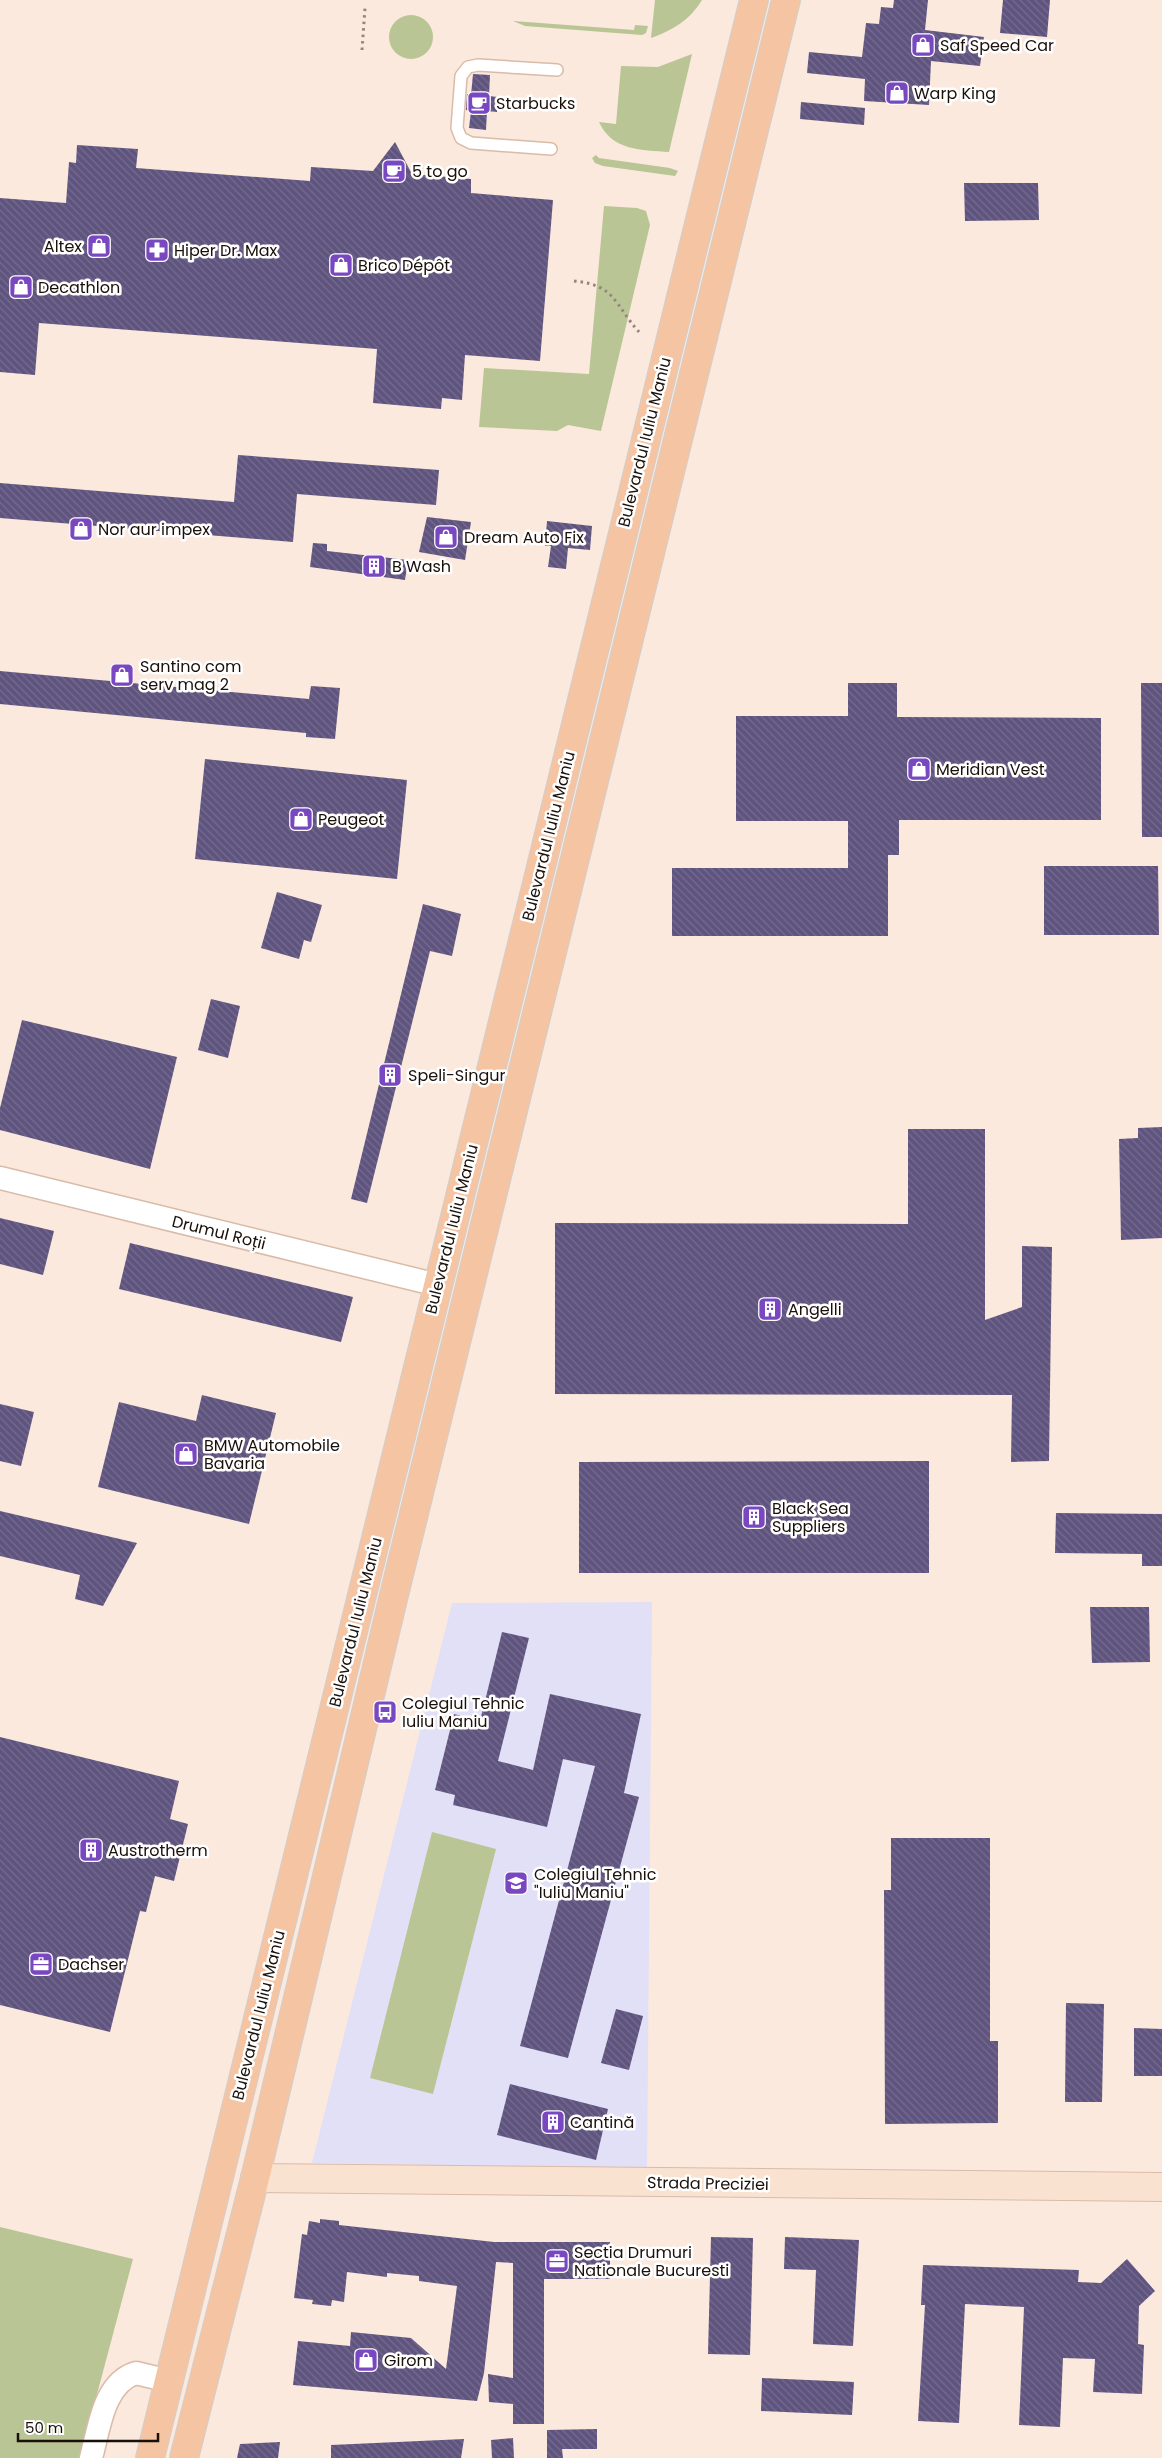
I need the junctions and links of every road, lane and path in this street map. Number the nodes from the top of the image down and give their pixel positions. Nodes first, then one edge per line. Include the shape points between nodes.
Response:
1 (754, 0) edge
2 (786, 0) edge
3 (365, 8) dead end
4 (362, 50) dead end
5 (557, 70) dead end
6 (551, 149) dead end
7 (713, 162) junction
8 (745, 166) junction
9 (706, 189) junction
10 (738, 194) junction
11 (574, 281) dead end
12 (639, 332) dead end
13 (600, 628) junction
14 (616, 689) junction
15 (0, 1178) edge
16 (438, 1285) junction
17 (312, 1794) junction
18 (313, 1936) junction
19 (255, 2178) junction
20 (1162, 2188) edge
21 (169, 2381) junction
22 (184, 2457) edge
23 (91, 2458) edge
24 (150, 2458) edge

1 - 7 main road, Bulevardul Iuliu Maniu
2 - 8 main road, Bulevardul Iuliu Maniu
3 - 4 path
5 - 6 lane via 478,65 468,67 461,76 458,134 470,143
7 - 8 main road
7 - 9 main road, Bulevardul Iuliu Maniu
8 - 10 main road, Bulevardul Iuliu Maniu
9 - 10 main road
9 - 13 main road, Bulevardul Iuliu Maniu
10 - 14 main road, Bulevardul Iuliu Maniu
11 - 12 path via 599,285 609,292
13 - 14 main road via 611,651
13 - 16 main road, Bulevardul Iuliu Maniu
14 - 18 main road, Bulevardul Iuliu Maniu
15 - 16 street, Drumul Roții
16 - 17 main road, Bulevardul Iuliu Maniu
17 - 18 main road via 314,1831 298,1904 298,1926 302,1933
17 - 21 main road, Bulevardul Iuliu Maniu
18 - 19 main road, Bulevardul Iuliu Maniu
19 - 20 street, Strada Preciziei
19 - 22 main road, Bulevardul Iuliu Maniu
21 - 23 street via 136,2373 123,2380 105,2407
21 - 24 main road, Bulevardul Iuliu Maniu

